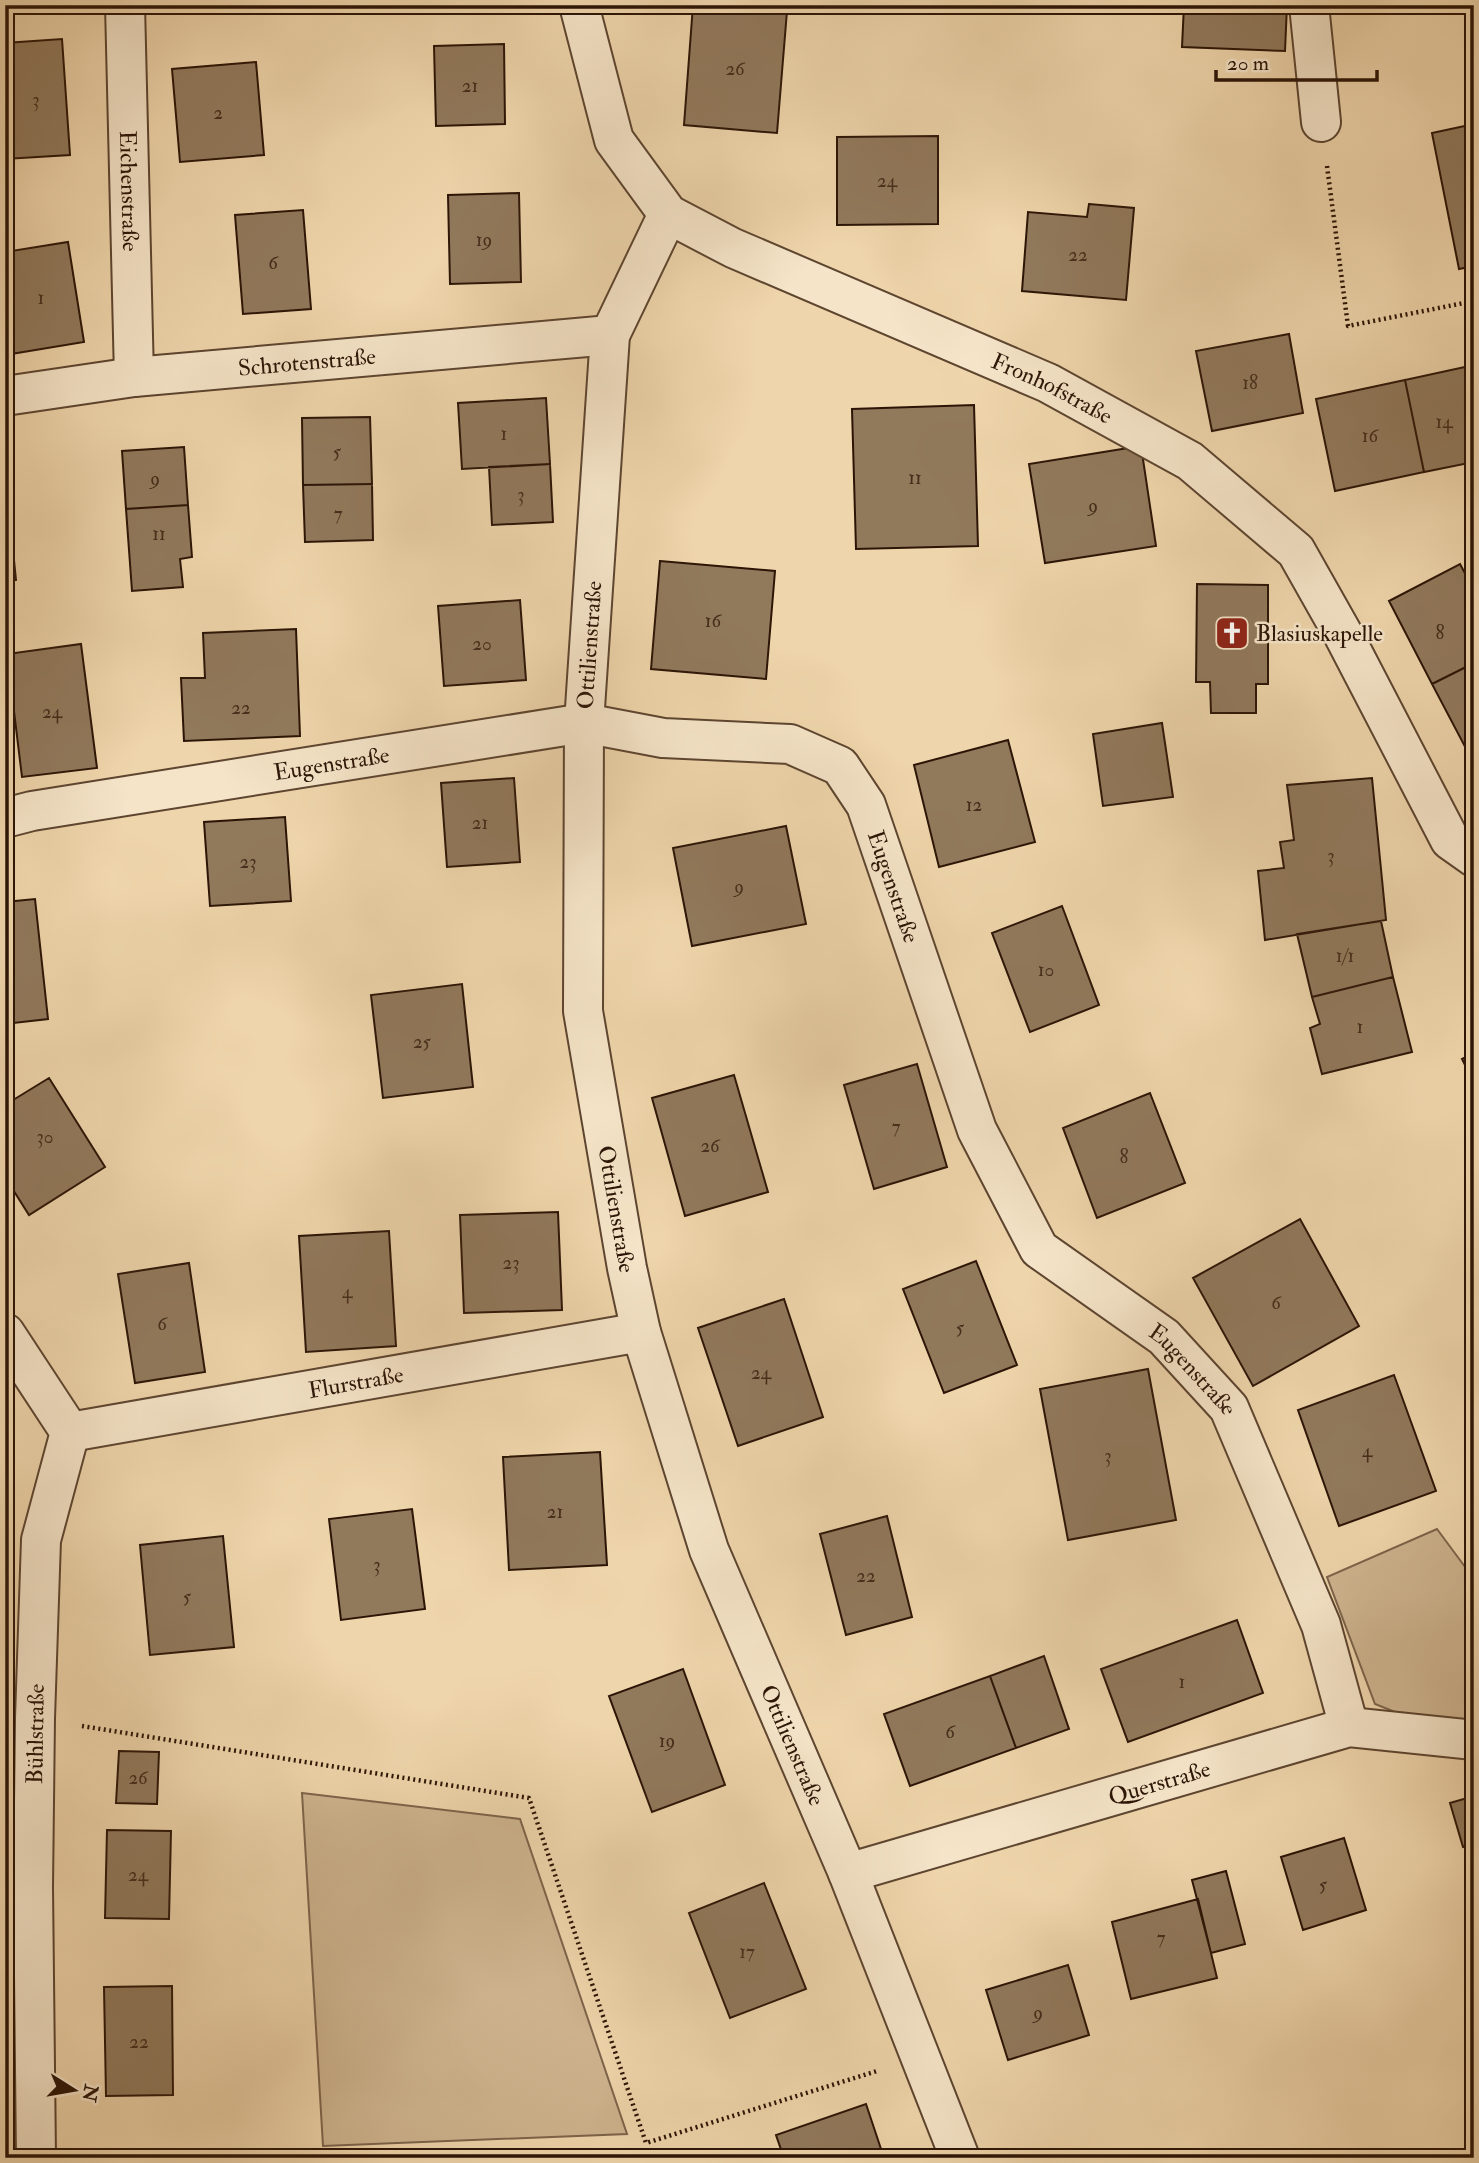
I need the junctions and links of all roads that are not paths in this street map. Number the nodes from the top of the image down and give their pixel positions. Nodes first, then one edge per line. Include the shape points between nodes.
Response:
1 (125, 5) edge
2 (579, 5) edge
3 (1309, 5) edge
4 (1321, 122) road end
5 (668, 214) junction
6 (610, 335) junction
7 (134, 377) junction
8 (5, 396) edge
9 (584, 723) junction
10 (5, 818) edge
11 (1474, 857) edge
12 (641, 1332) junction
13 (5, 1334) edge
14 (70, 1432) junction
15 (1349, 1727) junction
16 (1474, 1740) edge
17 (848, 1873) junction
18 (36, 2158) edge
19 (960, 2158) edge

1 - 7 street, Eichenstraße
2 - 5 street, Fronhofstraße via 614,140
3 - 4 street
5 - 6 street, Ottilienstraße
5 - 11 street, Fronhofstraße via 733,248 1048,383 1190,461 1296,551 1450,840
6 - 7 street, Schrotenstraße
6 - 9 street, Ottilienstraße
7 - 8 street, Schrotenstraße
9 - 10 street, Eugenstraße
9 - 12 street, Ottilienstraße via 583,1011
9 - 15 street, Eugenstraße via 663,738 790,744 840,766 866,805 977,1130 1039,1249 1164,1337 1229,1408 1321,1625
12 - 14 street, Flurstraße
12 - 17 street, Ottilienstraße via 709,1550
13 - 14 street
14 - 18 street, Bühlstraße via 41,1540 33,1887
15 - 16 street, Querstraße
15 - 17 street, Querstraße
17 - 19 street, Ottilienstraße

